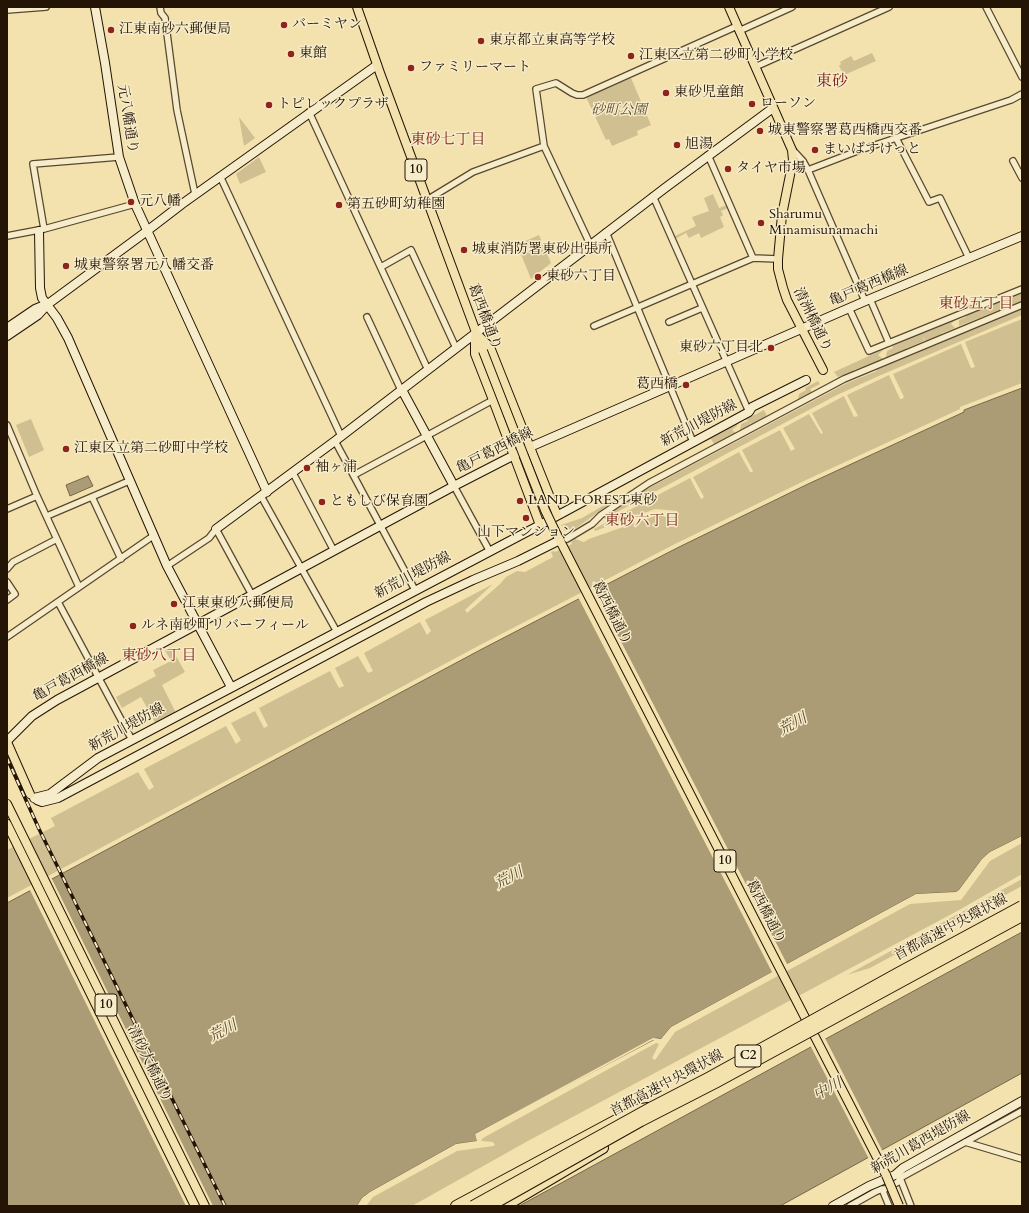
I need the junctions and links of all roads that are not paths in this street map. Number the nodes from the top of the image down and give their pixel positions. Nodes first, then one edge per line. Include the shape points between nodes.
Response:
1 (46, 7) edge
2 (95, 7) edge
3 (160, 7) edge
4 (357, 7) edge
5 (729, 7) edge
6 (792, 7) edge
7 (889, 7) edge
8 (986, 7) edge
9 (7, 10) edge
10 (738, 29) junction
11 (377, 65) junction
12 (755, 67) junction
13 (1022, 77) edge
14 (1022, 94) edge
15 (773, 108) junction
16 (309, 112) junction
17 (896, 138) junction
18 (544, 146) junction
19 (790, 146) junction
20 (708, 155) junction
21 (119, 157) junction
22 (1013, 161) dead end
23 (808, 170) junction
24 (220, 176) junction
25 (1022, 178) edge
26 (195, 194) junction
27 (653, 196) junction
28 (427, 200) junction
29 (135, 204) junction
30 (42, 230) junction
31 (147, 231) junction
32 (606, 232) junction
33 (7, 236) edge
34 (1022, 236) edge
35 (590, 244) junction
36 (753, 258) junction
37 (968, 258) junction
38 (778, 259) junction
39 (381, 267) junction
40 (692, 284) junction
41 (1022, 289) edge
42 (867, 300) junction
43 (48, 304) junction
44 (1022, 305) edge
45 (638, 307) junction
46 (702, 308) junction
47 (849, 308) junction
48 (367, 317) dead end
49 (669, 322) dead end
50 (594, 326) dead end
51 (7, 328) edge
52 (801, 329) junction
53 (476, 333) junction
54 (7, 336) edge
55 (889, 343) junction
56 (456, 348) junction
57 (726, 362) junction
58 (428, 370) junction
59 (823, 370) dead end
60 (806, 380) dead end
61 (670, 386) junction
62 (401, 390) junction
63 (493, 400) junction
64 (749, 412) junction
65 (7, 425) edge
66 (427, 436) junction
67 (338, 438) junction
68 (693, 442) junction
69 (530, 447) junction
70 (514, 456) junction
71 (293, 473) junction
72 (354, 475) junction
73 (129, 481) junction
74 (454, 486) junction
75 (264, 494) junction
76 (37, 496) junction
77 (92, 497) junction
78 (7, 509) edge
79 (557, 515) junction
80 (46, 516) junction
81 (540, 525) junction
82 (380, 526) junction
83 (216, 529) junction
84 (153, 536) junction
85 (57, 539) junction
86 (563, 542) junction
87 (490, 550) junction
88 (334, 551) junction
89 (121, 559) junction
90 (167, 566) junction
91 (301, 568) junction
92 (7, 569) edge
93 (7, 582) edge
94 (79, 587) junction
95 (415, 590) junction
96 (252, 595) junction
97 (7, 600) edge
98 (58, 602) junction
99 (197, 625) junction
100 (337, 632) junction
101 (7, 637) edge
102 (99, 677) junction
103 (231, 687) junction
104 (132, 740) junction
105 (7, 742) edge
106 (32, 796) junction
107 (7, 804) edge
108 (7, 824) edge
109 (1022, 906) edge
110 (1022, 916) edge
111 (1022, 1101) edge
112 (652, 1107) junction
113 (1022, 1111) edge
114 (641, 1121) junction
115 (965, 1142) junction
116 (1022, 1159) edge
117 (900, 1178) junction
118 (882, 1189) junction
119 (195, 1206) edge
120 (205, 1206) edge
121 (456, 1206) edge
122 (474, 1206) edge
123 (490, 1206) edge
124 (505, 1206) edge
125 (833, 1206) edge
126 (850, 1206) edge
127 (889, 1206) edge
128 (900, 1206) edge
129 (911, 1206) edge

1 - 9 street
2 - 21 main road, 元八幡通り
3 - 26 street via 165,18 177,110
4 - 11 main road, 葛西橋通り / 10
5 - 10 main road, 清洲橋通り
6 - 10 street
7 - 12 street
8 - 13 street
10 - 12 main road, 清洲橋通り
10 - 18 street via 583,95 572,93 556,83 536,89
11 - 16 main road
11 - 28 main road, 葛西橋通り / 10
12 - 15 main road, 清洲橋通り
14 - 17 street via 1011,100
15 - 19 main road, 清洲橋通り
15 - 20 main road
16 - 24 main road
16 - 39 street
17 - 23 street
17 - 37 street via 928,202 940,198
18 - 28 street via 473,172
18 - 35 street
19 - 23 street
19 - 38 main road, 清洲橋通り via 793,160 783,208
20 - 27 main road
20 - 36 street
21 - 29 main road, 元八幡通り
21 - 30 street via 33,164
22 - 25 street
23 - 42 street
24 - 26 main road
24 - 67 street
26 - 31 main road
27 - 32 main road
27 - 40 street
28 - 53 main road, 葛西橋通り / 10
29 - 30 street
29 - 31 main road, 元八幡通り
30 - 33 street
30 - 43 main road via 40,288 42,298
31 - 43 main road
31 - 75 main road, 元八幡通り
32 - 35 main road
32 - 45 street
34 - 37 main road, 亀戸葛西橋線
35 - 53 main road
36 - 38 street
36 - 40 street
37 - 42 main road, 亀戸葛西橋線
38 - 52 main road, 清洲橋通り via 783,288
39 - 56 street via 411,250
39 - 58 street
40 - 45 street
40 - 46 street
41 - 55 street
42 - 47 main road, 亀戸葛西橋線
42 - 55 street
43 - 51 main road via 35,309
43 - 54 main road via 38,315
43 - 73 main road via 68,338
44 - 86 street, 新荒川堤防線 via 844,379 649,483
45 - 50 street
45 - 61 street
46 - 49 street
46 - 57 street
47 - 52 main road, 亀戸葛西橋線
47 - 55 street via 868,351
48 - 62 street
52 - 57 main road, 亀戸葛西橋線
52 - 59 main road, 清洲橋通り
53 - 56 main road
53 - 63 main road, 10 via 475,354
53 - 69 main road, 10 via 490,347
53 - 86 main road, 葛西橋通り / 10, bridge via 545,510
56 - 58 main road
57 - 61 main road, 亀戸葛西橋線
57 - 64 street
58 - 62 main road
60 - 64 main road, 新荒川堤防線 via 752,407
61 - 68 street
61 - 69 main road, 亀戸葛西橋線
62 - 66 main road
62 - 67 main road
63 - 66 street
63 - 70 main road, 10
64 - 68 main road, 新荒川堤防線
65 - 76 street
66 - 72 street
66 - 74 main road
67 - 71 main road
67 - 72 street
68 - 79 main road, 新荒川堤防線
69 - 70 main road, 亀戸葛西橋線
69 - 79 main road, 10
70 - 74 main road, 亀戸葛西橋線
70 - 81 main road, 10
71 - 75 main road
71 - 88 street
72 - 82 street
73 - 77 street
73 - 84 main road
74 - 82 main road, 亀戸葛西橋線
74 - 87 street
75 - 83 main road
75 - 91 street
76 - 78 street
76 - 80 street
77 - 80 street
77 - 89 street
79 - 81 main road, 新荒川堤防線
80 - 85 street
81 - 87 main road, 新荒川堤防線
82 - 88 main road, 亀戸葛西橋線
82 - 95 street
83 - 90 street via 210,538
83 - 96 street
84 - 89 street
84 - 90 main road
85 - 92 street via 13,562
85 - 94 street
86 - 106 main road, 新荒川堤防線 via 426,602 58,798 42,802
86 - 128 main road, 葛西橋通り / 10, bridge
87 - 95 main road, 新荒川堤防線
88 - 91 main road, 亀戸葛西橋線
89 - 94 street
90 - 99 main road
91 - 96 main road, 亀戸葛西橋線
91 - 100 street
93 - 97 street via 15,594
94 - 98 street
95 - 100 main road, 新荒川堤防線
96 - 99 main road, 亀戸葛西橋線
98 - 101 street
98 - 102 street
99 - 102 main road, 亀戸葛西橋線
99 - 103 main road
100 - 103 main road, 新荒川堤防線
102 - 104 street
102 - 105 main road, 亀戸葛西橋線 via 32,716
103 - 104 main road, 新荒川堤防線
104 - 106 main road, 新荒川堤防線 via 98,758 50,794
105 - 106 main road
107 - 120 main road, 清砂大橋通り / 10
108 - 119 main road, 清砂大橋通り / 10
109 - 112 highway, 首都高速中央環状線 / C2, bridge
110 - 114 highway, 首都高速中央環状線 / C2, bridge
111 - 125 main road, 新荒川葛西堤防線 via 903,1168 895,1175
112 - 121 highway via 635,1110
112 - 122 highway, 首都高速中央環状線 / C2, bridge
113 - 115 street
114 - 123 highway, 首都高速中央環状線 / C2, bridge
114 - 124 highway, bridge via 625,1135
115 - 116 street
115 - 117 street
117 - 118 street via 898,1182
117 - 129 street
118 - 126 street
118 - 127 street

